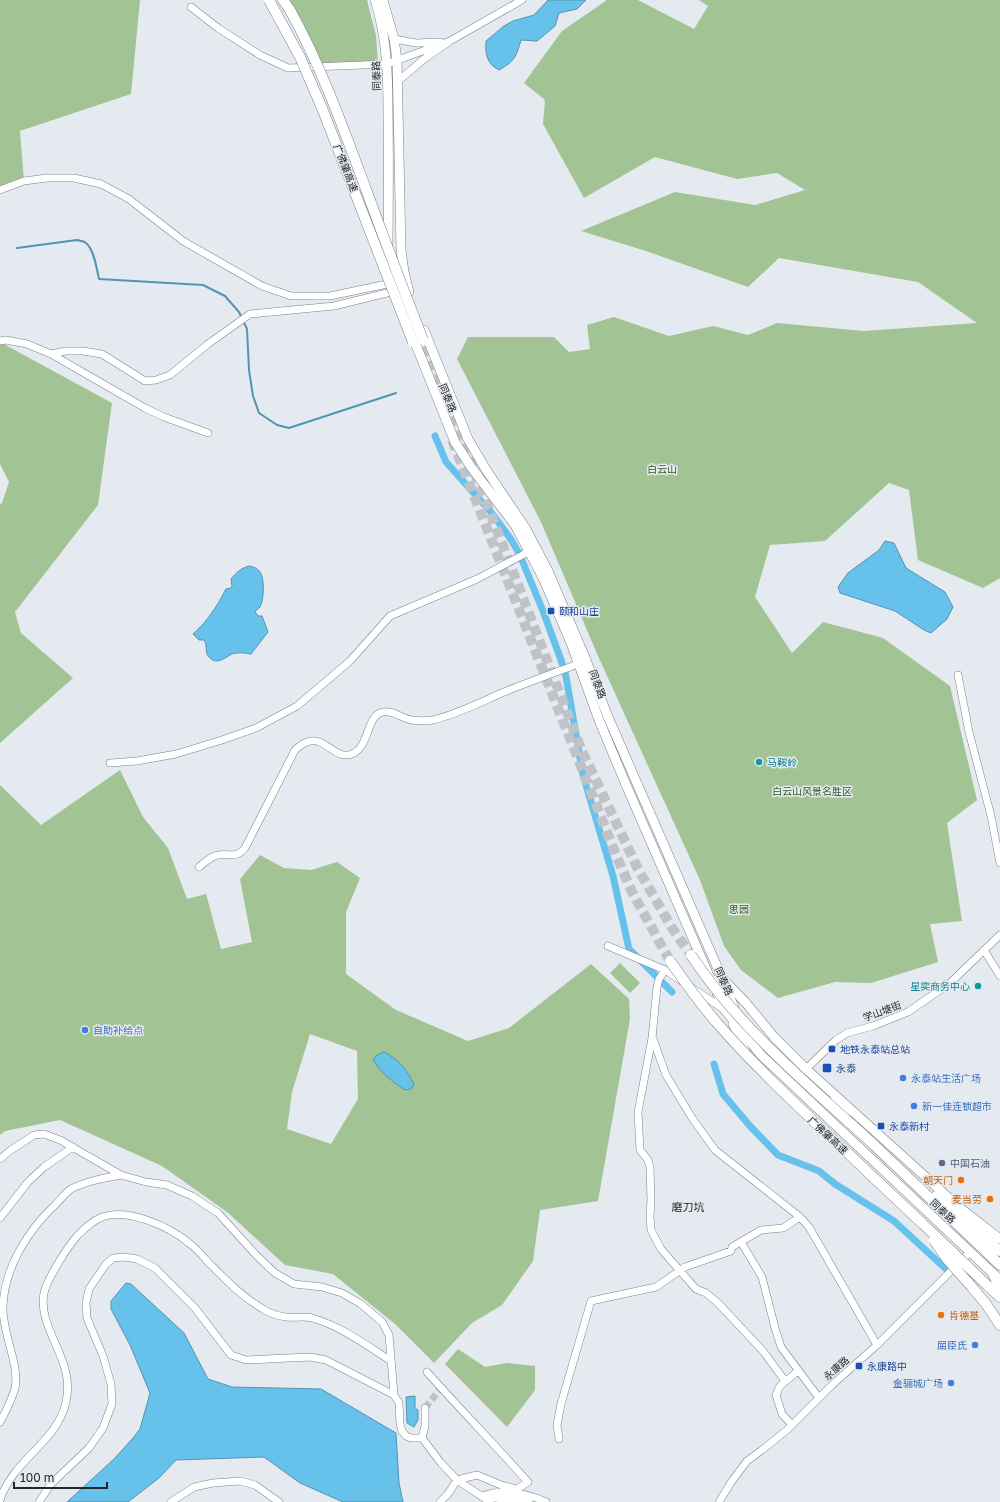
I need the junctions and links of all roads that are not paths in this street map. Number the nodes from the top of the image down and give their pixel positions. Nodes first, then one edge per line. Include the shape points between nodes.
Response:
1 (269, 0) edge
2 (283, 0) edge
3 (376, 0) edge
4 (383, 0) edge
5 (522, 0) edge
6 (192, 7) dead end
7 (394, 39) junction
8 (450, 41) junction
9 (397, 60) junction
10 (387, 64) junction
11 (397, 82) junction
12 (0, 190) edge
13 (393, 287) junction
14 (423, 340) tunnel mouth
15 (0, 341) edge
16 (413, 342) dead end
17 (51, 354) junction
18 (208, 433) dead end
19 (530, 551) junction
20 (578, 664) junction
21 (958, 675) dead end
22 (110, 763) dead end
23 (1000, 863) edge
24 (199, 867) dead end
25 (1000, 935) edge
26 (608, 946) dead end
27 (984, 950) junction
28 (691, 955) tunnel mouth
29 (667, 966) junction
30 (1000, 976) edge
31 (722, 978) junction
32 (711, 980) junction
33 (742, 999) junction
34 (725, 1010) junction
35 (652, 1038) junction
36 (806, 1069) junction
37 (857, 1116) junction
38 (873, 1144) junction
39 (73, 1147) junction
40 (0, 1159) edge
41 (121, 1175) junction
42 (800, 1217) junction
43 (0, 1218) edge
44 (923, 1224) junction
45 (1000, 1239) edge
46 (742, 1242) junction
47 (970, 1252) junction
48 (1000, 1252) edge
49 (1000, 1265) edge
50 (680, 1270) junction
51 (990, 1271) junction
52 (1000, 1280) edge
53 (972, 1286) junction
54 (1000, 1290) edge
55 (1000, 1297) edge
56 (1000, 1315) edge
57 (1000, 1325) edge
58 (878, 1345) junction
59 (391, 1361) junction
60 (798, 1371) junction
61 (427, 1372) dead end
62 (785, 1381) junction
63 (394, 1395) junction
64 (819, 1398) junction
65 (425, 1408) tunnel mouth
66 (0, 1422) edge
67 (792, 1425) junction
68 (422, 1438) junction
69 (559, 1439) dead end
70 (457, 1480) junction
71 (482, 1496) junction
72 (0, 1500) edge
73 (39, 1502) edge
74 (171, 1502) edge
75 (279, 1502) edge
76 (440, 1502) edge
77 (490, 1502) edge
78 (529, 1502) edge
79 (546, 1502) edge
80 (719, 1502) edge

1 - 16 highway, 广佛肇高速, bridge via 294,46 322,108
2 - 14 highway, 广佛肇高速, bridge via 307,43 335,105
3 - 10 main road, 同泰路 via 384,29
4 - 7 main road, 同泰路
5 - 8 street
6 - 10 street via 218,28 260,55 288,68
7 - 8 street via 416,43
7 - 9 main road, 同泰路
8 - 9 street
8 - 11 street
9 - 10 street
9 - 11 main road, 同泰路
10 - 13 main road, 同泰路 via 388,263
11 - 31 main road, 同泰路 via 401,250 410,293 468,439 530,536 548,571 608,717
12 - 13 street via 24,181 47,178 74,178 101,184 129,199 183,241 262,286 291,296 330,296
13 - 17 street via 334,306 250,314 170,375 156,380 145,381 102,354 66,351
13 - 19 main road, 同泰路 via 454,439 471,467 515,525
15 - 17 street via 27,344
17 - 18 street via 145,408
19 - 20 main road, 同泰路 via 566,630
19 - 22 street via 477,579 390,616 350,662 297,706 256,728 176,754 137,762
20 - 24 street via 526,683 461,712 432,720 411,720 395,713 383,712 373,718 363,744 356,753 350,755 343,755 320,742 311,740 302,743 295,750 241,854 217,855
20 - 32 main road, 同泰路 via 616,760
21 - 23 street
25 - 27 street, 学山塘街
26 - 29 street via 650,964
27 - 30 street
27 - 36 street, 学山塘街 via 950,983 908,1012 847,1033
28 - 38 highway, bridge via 711,984 747,1024
29 - 34 street
29 - 35 street via 657,987
29 - 44 highway, 广佛肇高速, bridge via 741,1050
31 - 32 street
31 - 33 main road, 同泰路
31 - 37 street via 736,1009 764,1042 823,1096
32 - 34 main road, 同泰路
33 - 34 main road via 733,1000
33 - 36 main road, 同泰路 via 774,1038
34 - 47 main road, 同泰路 via 761,1055
35 - 42 street via 666,1075 715,1150
35 - 50 street via 638,1112 640,1150 650,1167 651,1230 661,1249
36 - 37 main road, 同泰路
37 - 45 main road, 同泰路 via 965,1212
38 - 48 highway
38 - 49 highway
39 - 40 street via 44,1134 34,1135
39 - 41 street
39 - 43 street via 44,1167 28,1182
41 - 59 street via 167,1185 192,1196 218,1213 275,1273 294,1284 322,1286 342,1292 361,1304 382,1322 389,1335
41 - 66 street via 91,1181 70,1190 47,1212 27,1237 14,1260 3,1307 4,1327 15,1371 15,1387
42 - 46 street via 783,1228 761,1230
42 - 58 street via 810,1228
44 - 53 highway, bridge via 947,1259
44 - 55 highway, 广佛肇高速, bridge
46 - 50 street via 732,1246 731,1251
46 - 60 street via 762,1276 781,1348
47 - 51 main road, 同泰路
47 - 58 street, 永康路
50 - 62 street via 696,1289 706,1293 728,1314 763,1352
50 - 69 street via 656,1287 591,1301 561,1404 557,1425
51 - 52 main road, 同泰路
51 - 54 street
53 - 56 highway
53 - 57 highway
58 - 64 street, 永康路
59 - 63 street
59 - 72 street via 326,1322 310,1317 285,1317 265,1310 240,1293 189,1242 146,1219 122,1215 103,1217 87,1225 75,1239 44,1292 47,1324 65,1365 68,1380 67,1401 62,1417 51,1434 18,1467
60 - 62 street
60 - 64 street
61 - 70 street via 528,1482 517,1489 476,1475
62 - 67 street via 776,1395 782,1414
63 - 68 street via 399,1403 402,1431 411,1438
63 - 73 street via 326,1360 246,1360 231,1355 195,1308 155,1268 138,1259 113,1258 89,1289 86,1303 87,1318 103,1356 111,1384 112,1404 104,1428 89,1448 51,1484
64 - 67 street, 永康路
65 - 68 street via 426,1426
67 - 80 street, 永康路 via 747,1460
68 - 70 street
70 - 71 street
70 - 76 street
71 - 77 street
71 - 78 street via 493,1499 515,1498
71 - 79 street via 492,1492 520,1493
74 - 75 street via 194,1487 240,1481 255,1485

